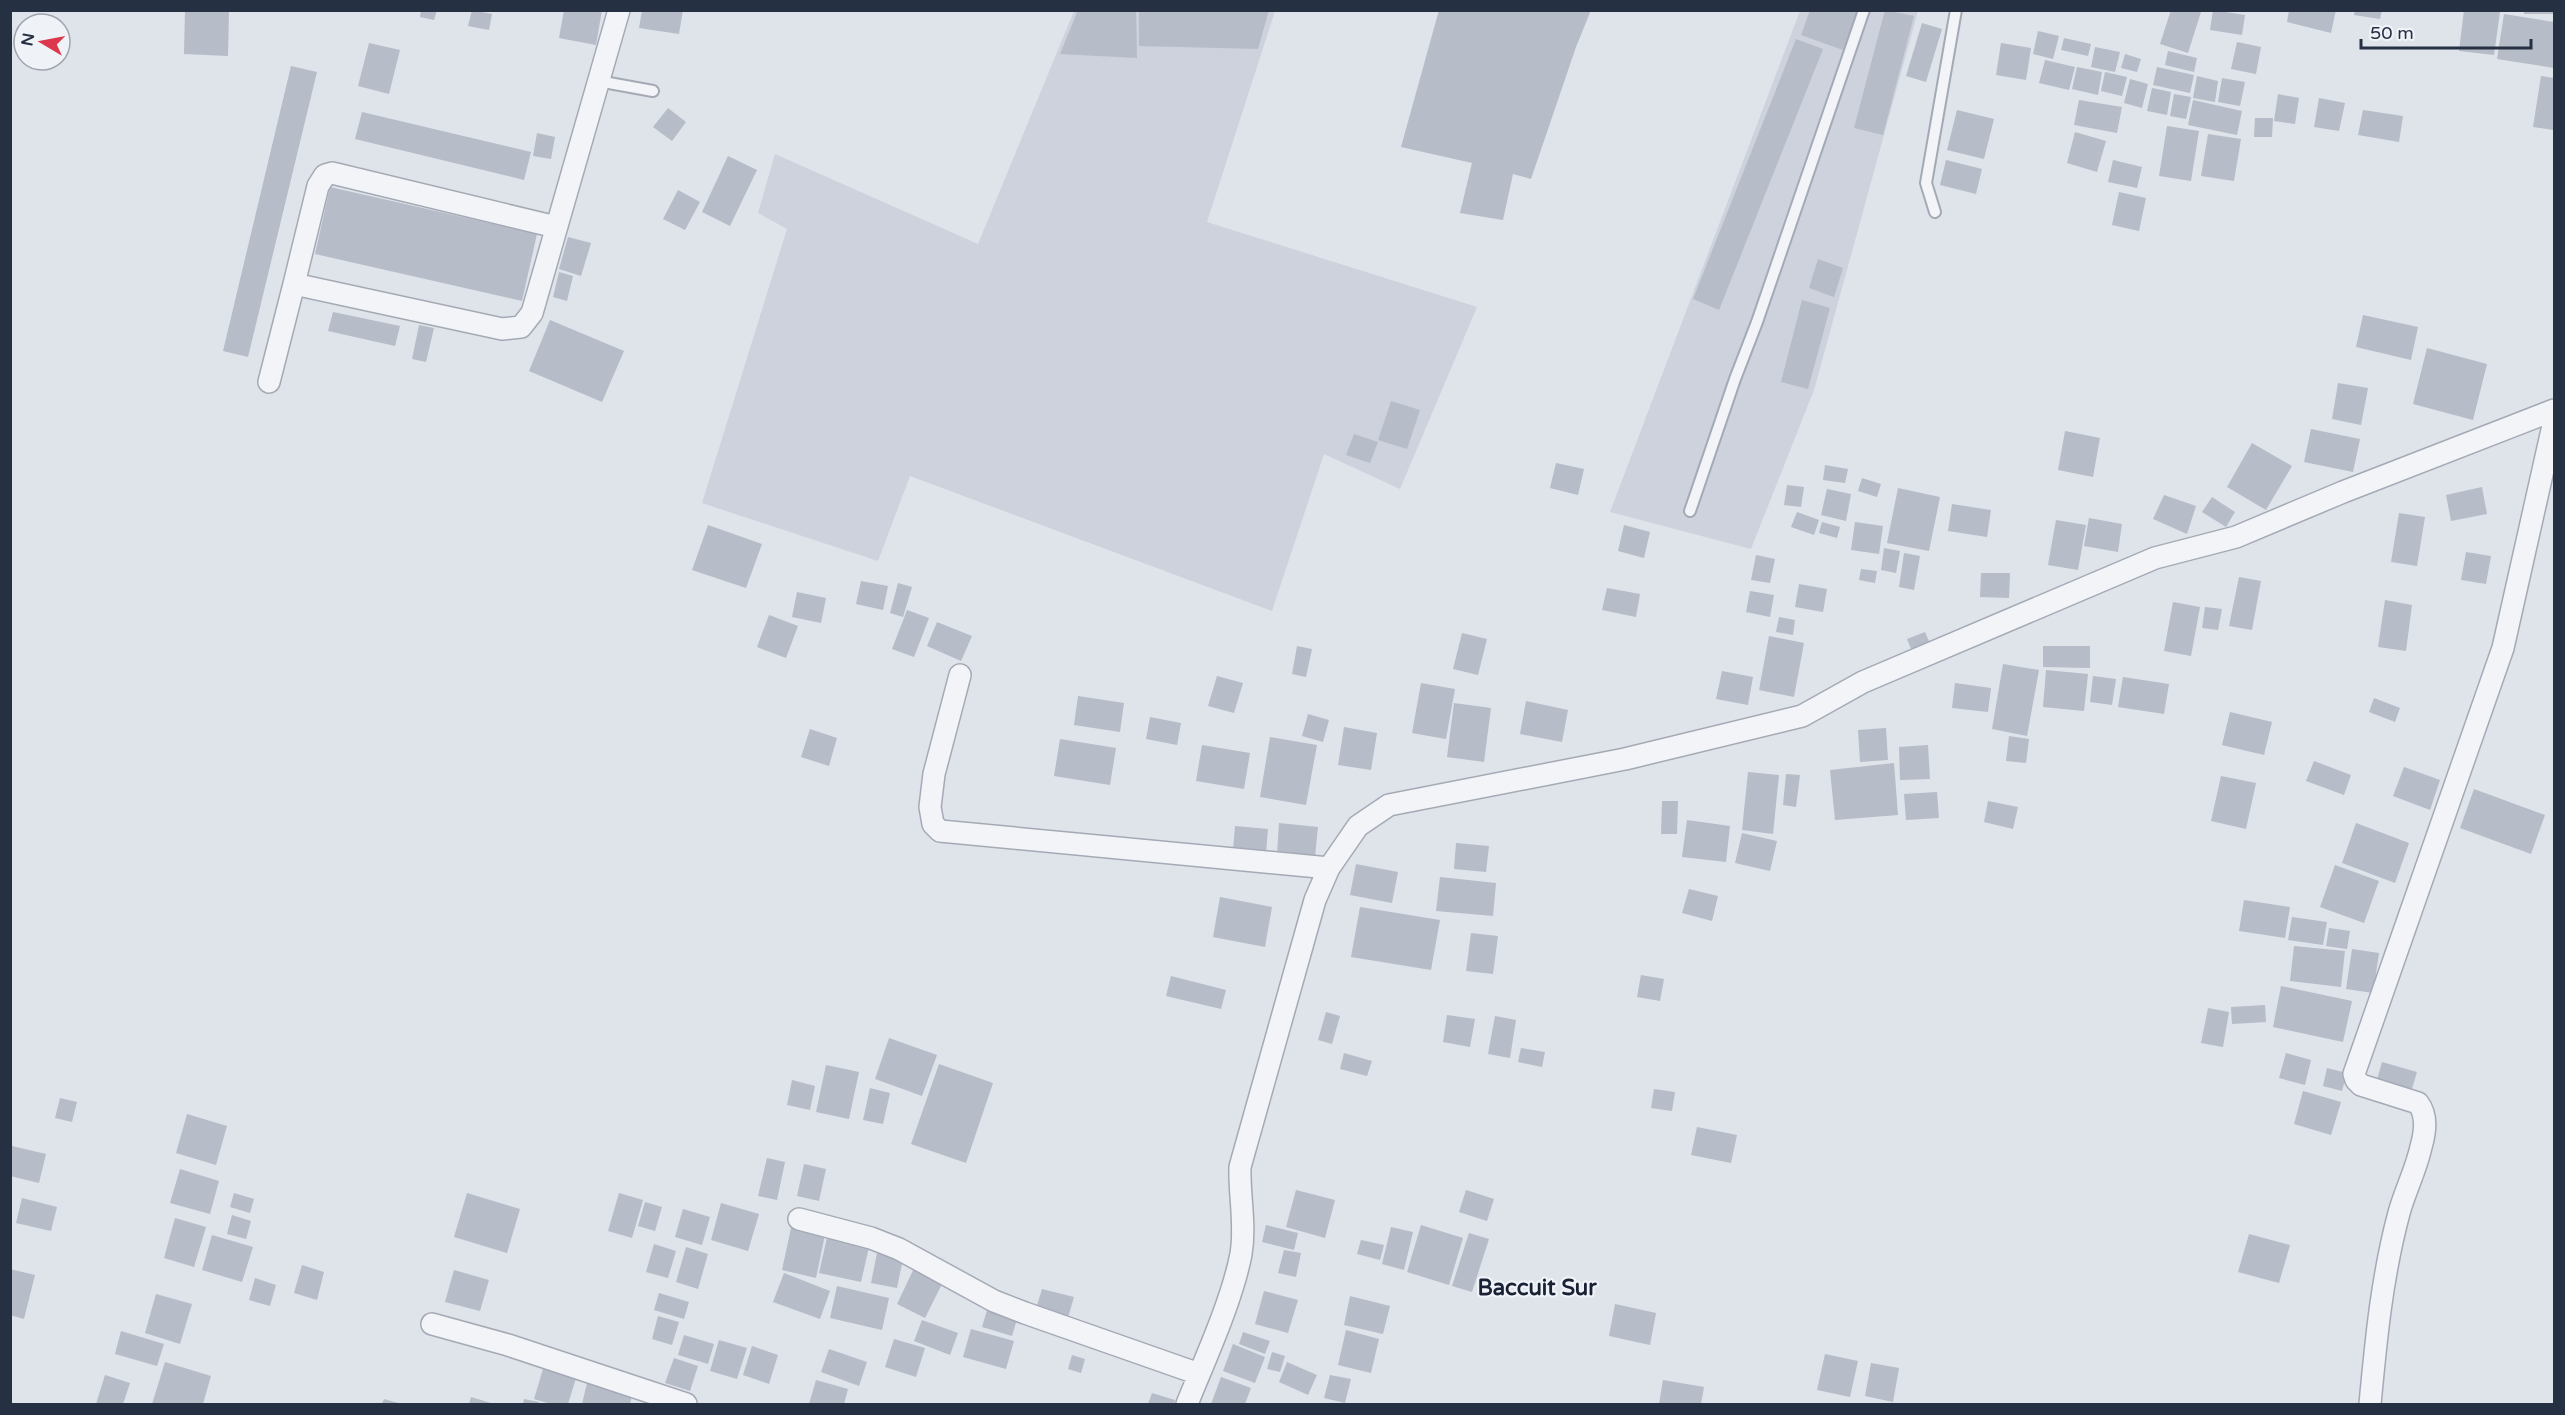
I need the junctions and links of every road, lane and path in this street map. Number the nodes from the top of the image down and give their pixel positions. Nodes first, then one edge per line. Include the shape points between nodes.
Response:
1 (619, 10) edge
2 (1864, 10) edge
3 (1956, 10) edge
4 (598, 81) junction
5 (653, 91) dead end
6 (1935, 212) dead end
7 (556, 227) junction
8 (294, 284) junction
9 (268, 382) dead end
10 (2554, 410) edge
11 (2554, 421) edge
12 (1689, 511) dead end
13 (960, 675) dead end
14 (1329, 868) junction
15 (799, 1220) dead end
16 (432, 1324) dead end
17 (1199, 1374) junction
18 (686, 1404) edge
19 (1187, 1404) edge
20 (2370, 1404) edge

1 - 4 street
2 - 12 lane
3 - 6 lane via 1926,183
4 - 5 lane
4 - 7 street
7 - 8 street via 532,313 521,327 513,329
7 - 8 street via 332,173 325,175 318,186
8 - 9 street
10 - 14 street via 2236,537 2155,558 1863,682 1802,716 1625,759 1389,805 1358,826
11 - 20 street via 2503,648 2354,1074 2361,1085 2418,1104 2425,1116 2421,1148 2399,1212 2385,1278
13 - 14 street via 931,796 933,824 940,831
14 - 17 street via 1315,900 1240,1167 1241,1252
15 - 17 street via 871,1238 1005,1305
16 - 18 street
17 - 19 street

